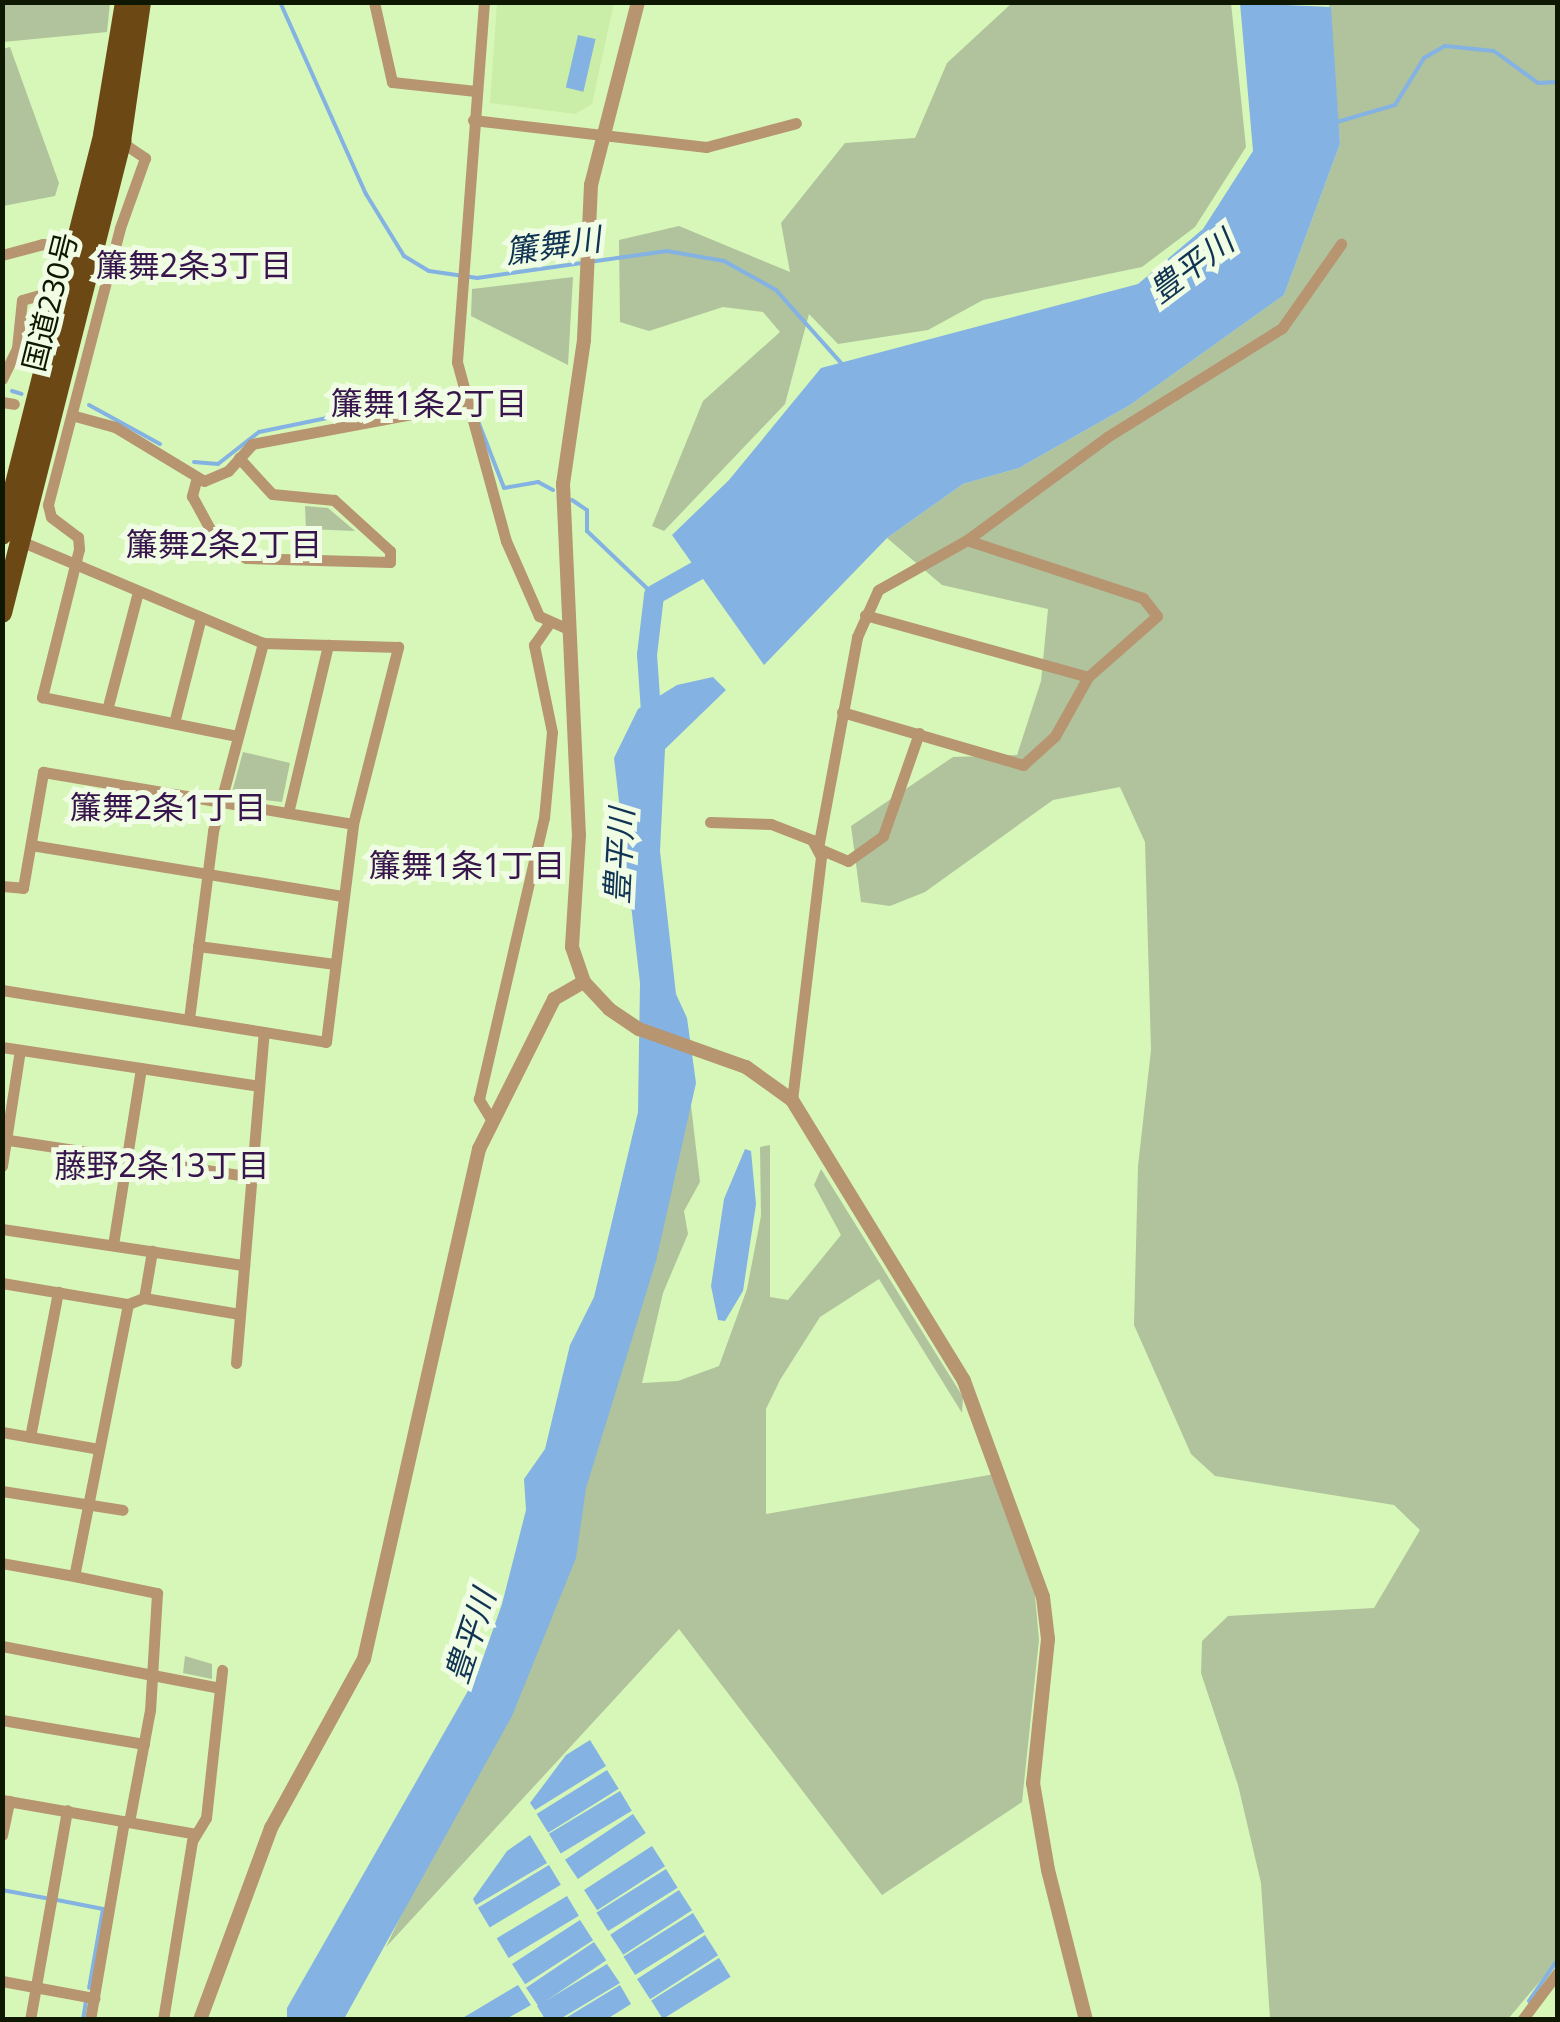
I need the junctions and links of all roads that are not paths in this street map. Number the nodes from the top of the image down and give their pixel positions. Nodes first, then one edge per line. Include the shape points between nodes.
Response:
1 (125, 2) edge
2 (141, 2) edge
3 (374, 2) edge
4 (484, 2) edge
5 (638, 2) edge
6 (476, 91) junction
7 (474, 120) junction
8 (796, 123) dead end
9 (600, 134) junction
10 (112, 138) junction
11 (1341, 244) dead end
12 (84, 250) junction
13 (2, 254) edge
14 (70, 304) junction
15 (2, 380) edge
16 (466, 404) junction
17 (75, 416) junction
18 (239, 458) junction
19 (197, 477) junction
20 (7, 530) edge
21 (967, 540) junction
22 (75, 564) junction
23 (138, 592) junction
24 (2, 613) edge
25 (865, 616) junction
26 (201, 617) junction
27 (548, 625) junction
28 (566, 628) junction
29 (263, 643) junction
30 (328, 645) junction
31 (1088, 677) junction
32 (108, 710) junction
33 (842, 712) junction
34 (174, 723) junction
35 (919, 733) junction
36 (237, 736) junction
37 (221, 801) junction
38 (288, 813) junction
39 (710, 822) dead end
40 (352, 824) junction
41 (31, 845) junction
42 (818, 848) junction
43 (208, 873) junction
44 (2, 886) edge
45 (344, 896) junction
46 (198, 946) junction
47 (336, 964) junction
48 (589, 989) junction
49 (2, 990) edge
50 (189, 1019) junction
51 (264, 1032) junction
52 (2, 1047) edge
53 (20, 1050) junction
54 (141, 1068) junction
55 (260, 1086) junction
56 (792, 1100) junction
57 (492, 1121) junction
58 (4, 1140) edge
59 (127, 1158) junction
60 (2, 1166) edge
61 (252, 1178) junction
62 (2, 1229) edge
63 (113, 1245) junction
64 (152, 1251) junction
65 (244, 1264) junction
66 (2, 1283) edge
67 (58, 1292) junction
68 (144, 1298) junction
69 (128, 1304) junction
70 (240, 1314) junction
71 (236, 1363) dead end
72 (2, 1432) edge
73 (30, 1437) junction
74 (99, 1448) junction
75 (2, 1491) edge
76 (88, 1505) junction
77 (123, 1510) dead end
78 (2, 1563) edge
79 (74, 1576) junction
80 (2, 1646) edge
81 (222, 1670) dead end
82 (154, 1673) junction
83 (220, 1688) junction
84 (2, 1720) edge
85 (144, 1744) junction
86 (6, 1800) edge
87 (67, 1810) junction
88 (126, 1821) junction
89 (2, 1834) edge
90 (196, 1834) junction
91 (1558, 1972) edge
92 (2, 1982) edge
93 (36, 1987) junction
94 (94, 1998) junction
95 (30, 2020) edge
96 (90, 2020) edge
97 (164, 2020) edge
98 (200, 2020) edge
99 (1086, 2020) edge
100 (1522, 2020) edge

1 - 10 highway, 国道230号
2 - 10 highway, 国道230号
3 - 6 street via 392,82
4 - 6 street
5 - 9 street
6 - 7 street
7 - 9 street
7 - 16 street via 459,301 458,362
8 - 9 street via 706,147
9 - 28 street via 563,484
10 - 12 highway, 国道230号
10 - 17 street via 144,158 120,228
11 - 21 street via 1282,328 1108,437
12 - 13 street via 43,244
12 - 14 highway, 国道230号
14 - 15 street via 40,295 18,306 17,348
14 - 20 highway, 国道230号
16 - 18 street via 252,444
16 - 27 street via 506,541
17 - 19 street via 115,427
17 - 22 street via 48,505 51,517 78,537
18 - 19 street via 216,476
18 - 19 street via 272,494 334,500 390,551 390,562 246,558 216,540 192,496
20 - 22 street
20 - 24 highway, 国道230号
21 - 25 street via 900,572 878,590
21 - 31 street via 1152,604 1157,616 1148,630
22 - 23 street
22 - 32 street via 42,697
23 - 26 street
23 - 32 street
25 - 31 street
25 - 33 street
26 - 29 street
26 - 34 street
27 - 28 street
27 - 57 street via 534,645 552,732 544,818 478,1099
28 - 48 street via 578,834 570,930
29 - 30 street
29 - 36 street
30 - 38 street
30 - 40 street via 398,647
31 - 35 street via 1056,736 1023,765
32 - 34 street
33 - 35 street
33 - 42 street
34 - 36 street
35 - 42 street via 883,836 848,862
36 - 37 street
37 - 38 street
37 - 41 street via 43,772
37 - 43 street
38 - 40 street
39 - 42 street via 771,824
40 - 45 street
41 - 43 street
41 - 44 street via 24,888
42 - 56 street
43 - 45 street
43 - 46 street
45 - 47 street
46 - 47 street
46 - 50 street
47 - 51 street via 326,1042
48 - 56 street via 639,1030 721,1058
48 - 57 street via 554,999
49 - 50 street
50 - 51 street
51 - 55 street
52 - 53 street
53 - 54 street
53 - 58 street
54 - 55 street
54 - 59 street
55 - 61 street
56 - 99 street via 964,1381 1014,1502 1047,1616 1036,1809
57 - 98 street via 462,1203 364,1659 271,1828
58 - 59 street
58 - 60 street
59 - 61 street
59 - 63 street
61 - 65 street
62 - 63 street
63 - 64 street
64 - 65 street
64 - 68 street
65 - 70 street
66 - 67 street
67 - 69 street
67 - 73 street
68 - 69 street
68 - 70 street
69 - 74 street
70 - 71 street
72 - 73 street
73 - 74 street
74 - 76 street
75 - 76 street
76 - 77 street
76 - 79 street
78 - 79 street
79 - 82 street via 157,1593
80 - 82 street
81 - 83 street
82 - 83 street
82 - 85 street
83 - 90 street via 206,1818
84 - 85 street
85 - 88 street
86 - 87 street
86 - 89 street
87 - 88 street
87 - 93 street
88 - 90 street
88 - 94 street
90 - 97 street
91 - 100 street
92 - 93 street
93 - 94 street
93 - 95 street
94 - 96 street

